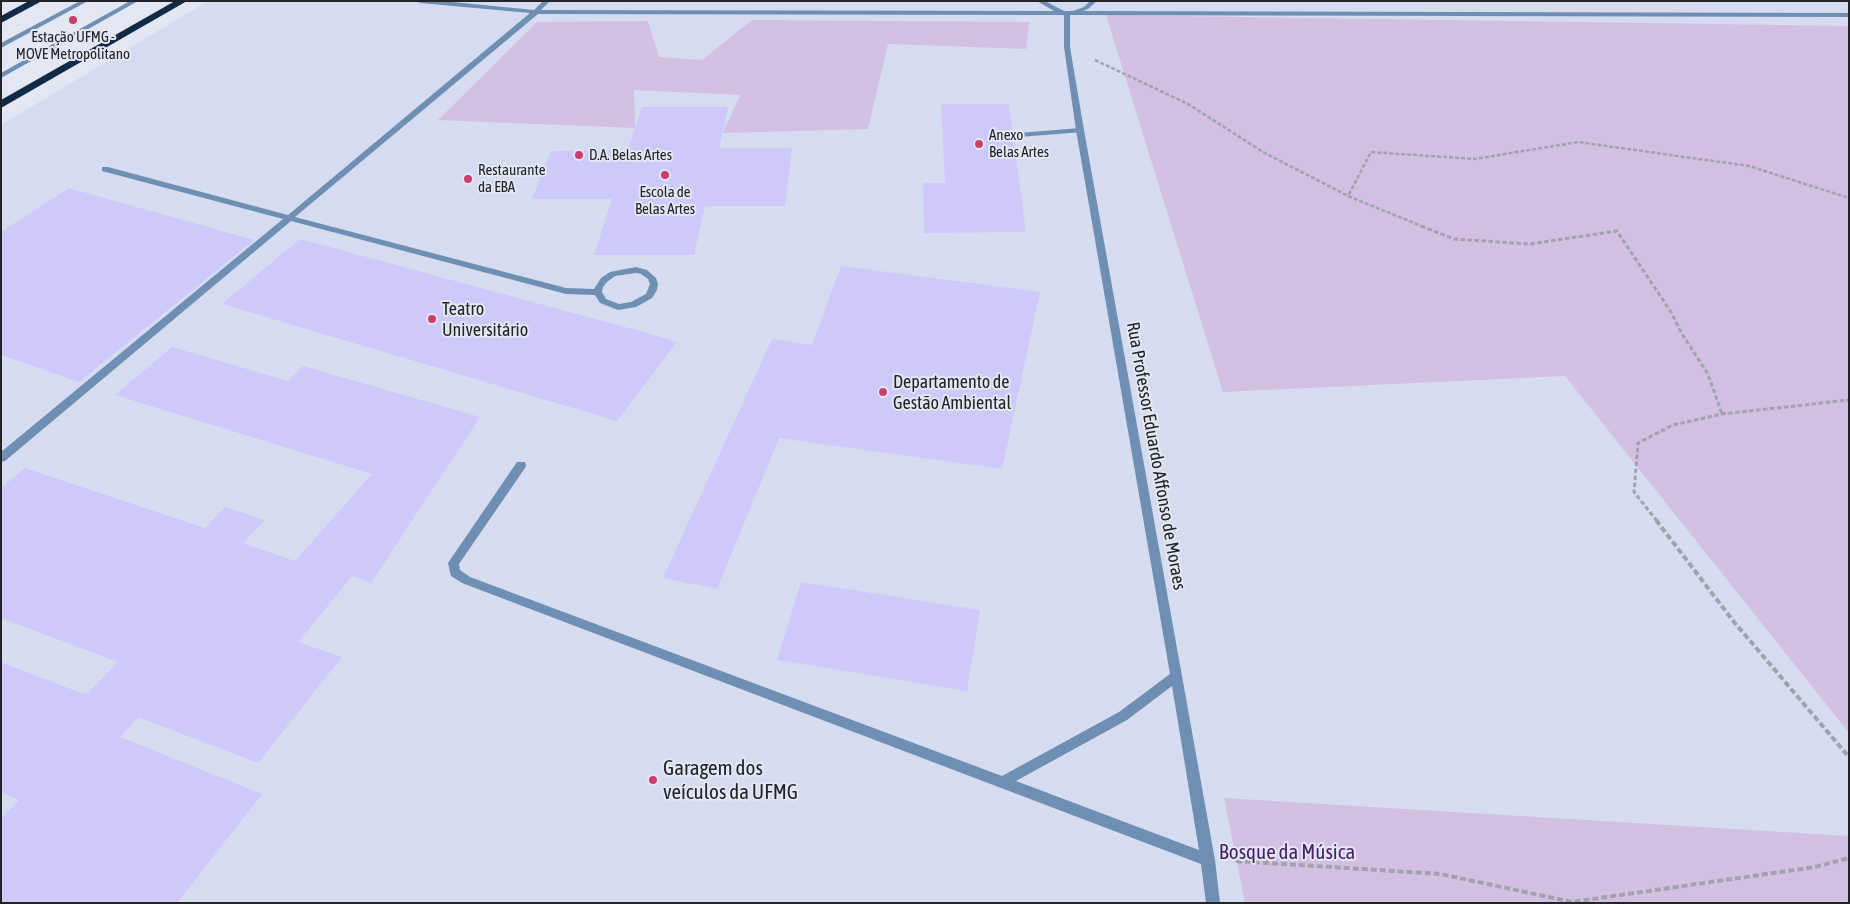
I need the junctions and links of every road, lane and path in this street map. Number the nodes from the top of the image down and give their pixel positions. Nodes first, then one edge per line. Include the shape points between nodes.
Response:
1 (37, 1) edge
2 (85, 1) edge
3 (135, 1) edge
4 (182, 1) edge
5 (420, 1) edge
6 (547, 1) edge
7 (1040, 1) edge
8 (1094, 1) edge
9 (536, 12) junction
10 (1066, 15) junction
11 (1849, 15) edge
12 (1, 20) edge
13 (1, 46) edge
14 (1067, 47) junction
15 (1, 76) edge
16 (1, 105) edge
17 (1080, 130) junction
18 (1019, 135) dead end
19 (104, 169) dead end
20 (1348, 196) junction
21 (1849, 198) edge
22 (289, 217) junction
23 (598, 292) junction
24 (1849, 400) edge
25 (1722, 414) junction
26 (1, 458) edge
27 (521, 465) dead end
28 (1176, 676) junction
29 (1849, 758) edge
30 (1003, 782) junction
31 (1849, 858) edge
32 (1208, 860) junction
33 (1213, 903) edge

1 - 12 highway
2 - 13 street
3 - 15 street
4 - 16 highway
5 - 9 street
6 - 9 street
7 - 10 street
8 - 10 street via 1086,8
9 - 10 street
9 - 22 street
10 - 11 street
10 - 14 street, Rua Professor Eduardo Affonso de Moraes
14 - 17 street, Rua Professor Eduardo Affonso de Moraes
14 - 20 path via 1188,104 1263,152
17 - 18 street
17 - 28 street, Rua Professor Eduardo Affonso de Moraes
19 - 22 street
20 - 21 path via 1371,152 1475,159 1578,142 1749,166
20 - 25 path via 1454,239 1530,244 1617,231 1708,374
22 - 23 street via 566,290
22 - 26 street
23 - 23 street via 602,301 618,307 632,305 649,296 654,284 644,272 622,271 604,280
24 - 25 path
25 - 29 path via 1673,424 1638,443 1634,492 1734,622
27 - 30 street via 453,563 455,573 466,580
28 - 30 street via 1123,716
28 - 32 street, Rua Professor Eduardo Affonso de Moraes
30 - 32 street
31 - 32 path via 1815,867 1572,902 1441,874
32 - 33 street, Rua Professor Eduardo Affonso de Moraes

